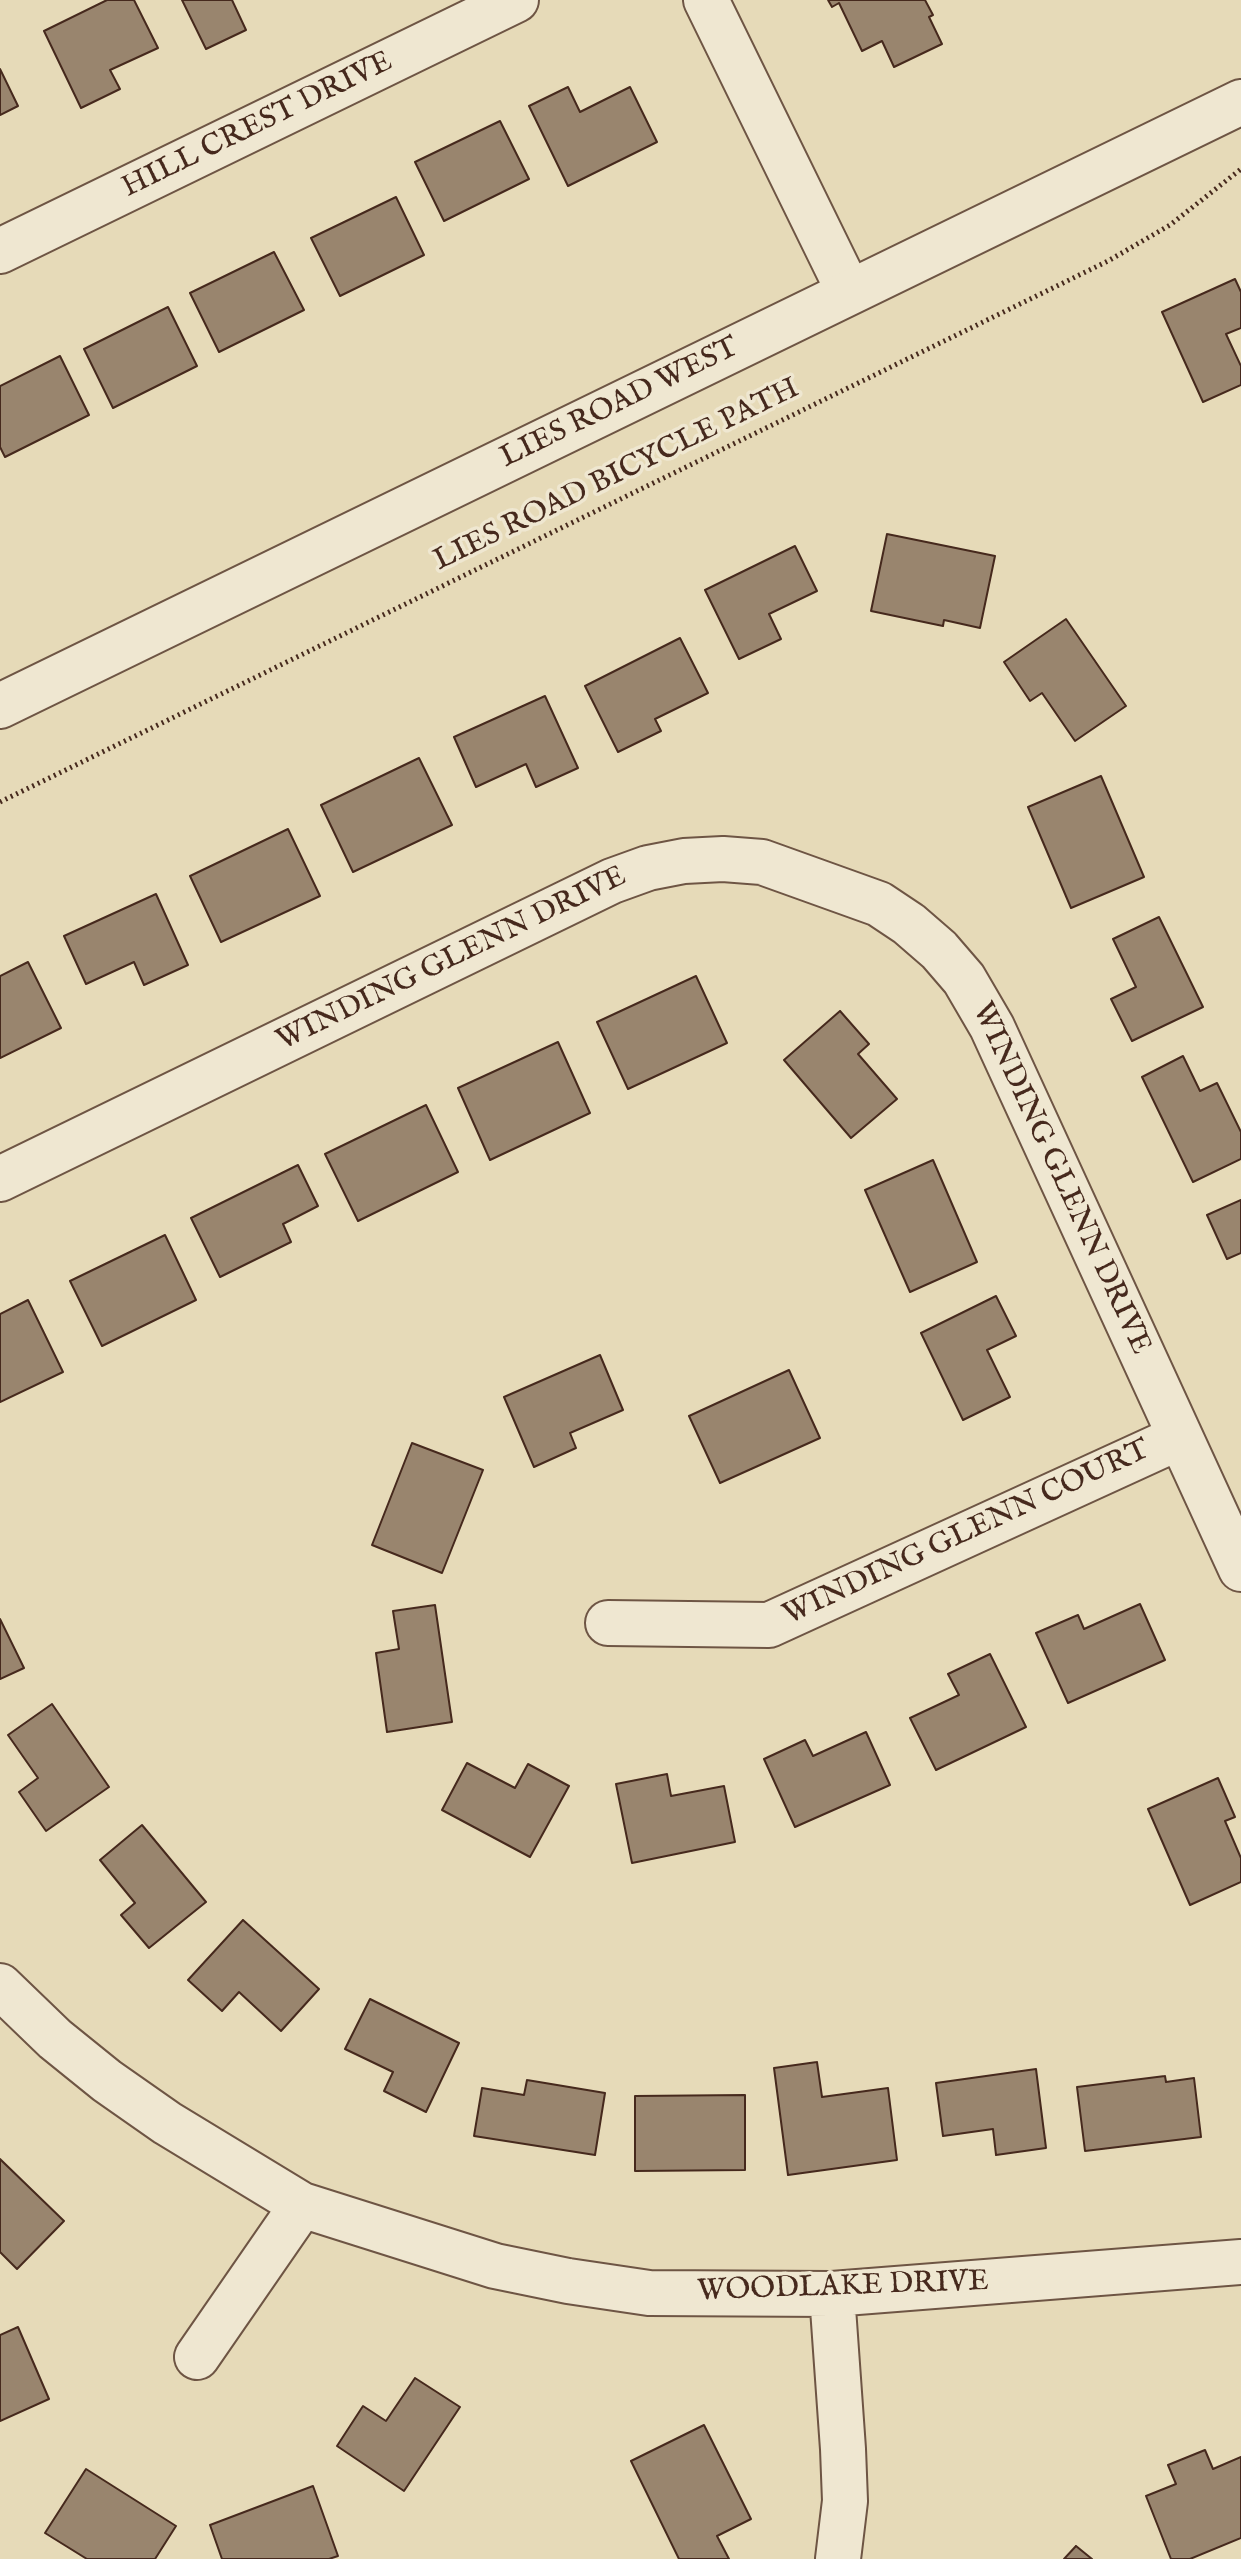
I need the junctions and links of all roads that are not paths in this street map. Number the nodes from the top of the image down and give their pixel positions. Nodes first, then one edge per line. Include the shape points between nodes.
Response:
1 (516, 0) edge
2 (706, 0) edge
3 (1241, 102) edge
4 (0, 251) edge
5 (849, 292) junction
6 (0, 706) edge
7 (0, 1179) edge
8 (1180, 1437) junction
9 (1241, 1569) edge
10 (608, 1623) dead end
11 (0, 1986) edge
12 (302, 2205) junction
13 (1241, 2262) edge
14 (832, 2294) junction
15 (197, 2357) dead end
16 (838, 2559) edge

1 - 4 street, HILL CREST DRIVE
2 - 5 street
3 - 5 street, LIES ROAD WEST
5 - 6 street, LIES ROAD WEST
7 - 8 street, WINDING GLENN DRIVE via 612,881 684,861 762,862 879,904 939,950 964,979 992,1027
8 - 9 street, WINDING GLENN DRIVE
8 - 10 street, WINDING GLENN COURT via 769,1625
11 - 12 street, WOODLAKE DRIVE via 107,2081
12 - 14 street, WOODLAKE DRIVE via 495,2266 568,2281 649,2293
12 - 15 street
13 - 14 street, WOODLAKE DRIVE
14 - 16 street via 845,2501

